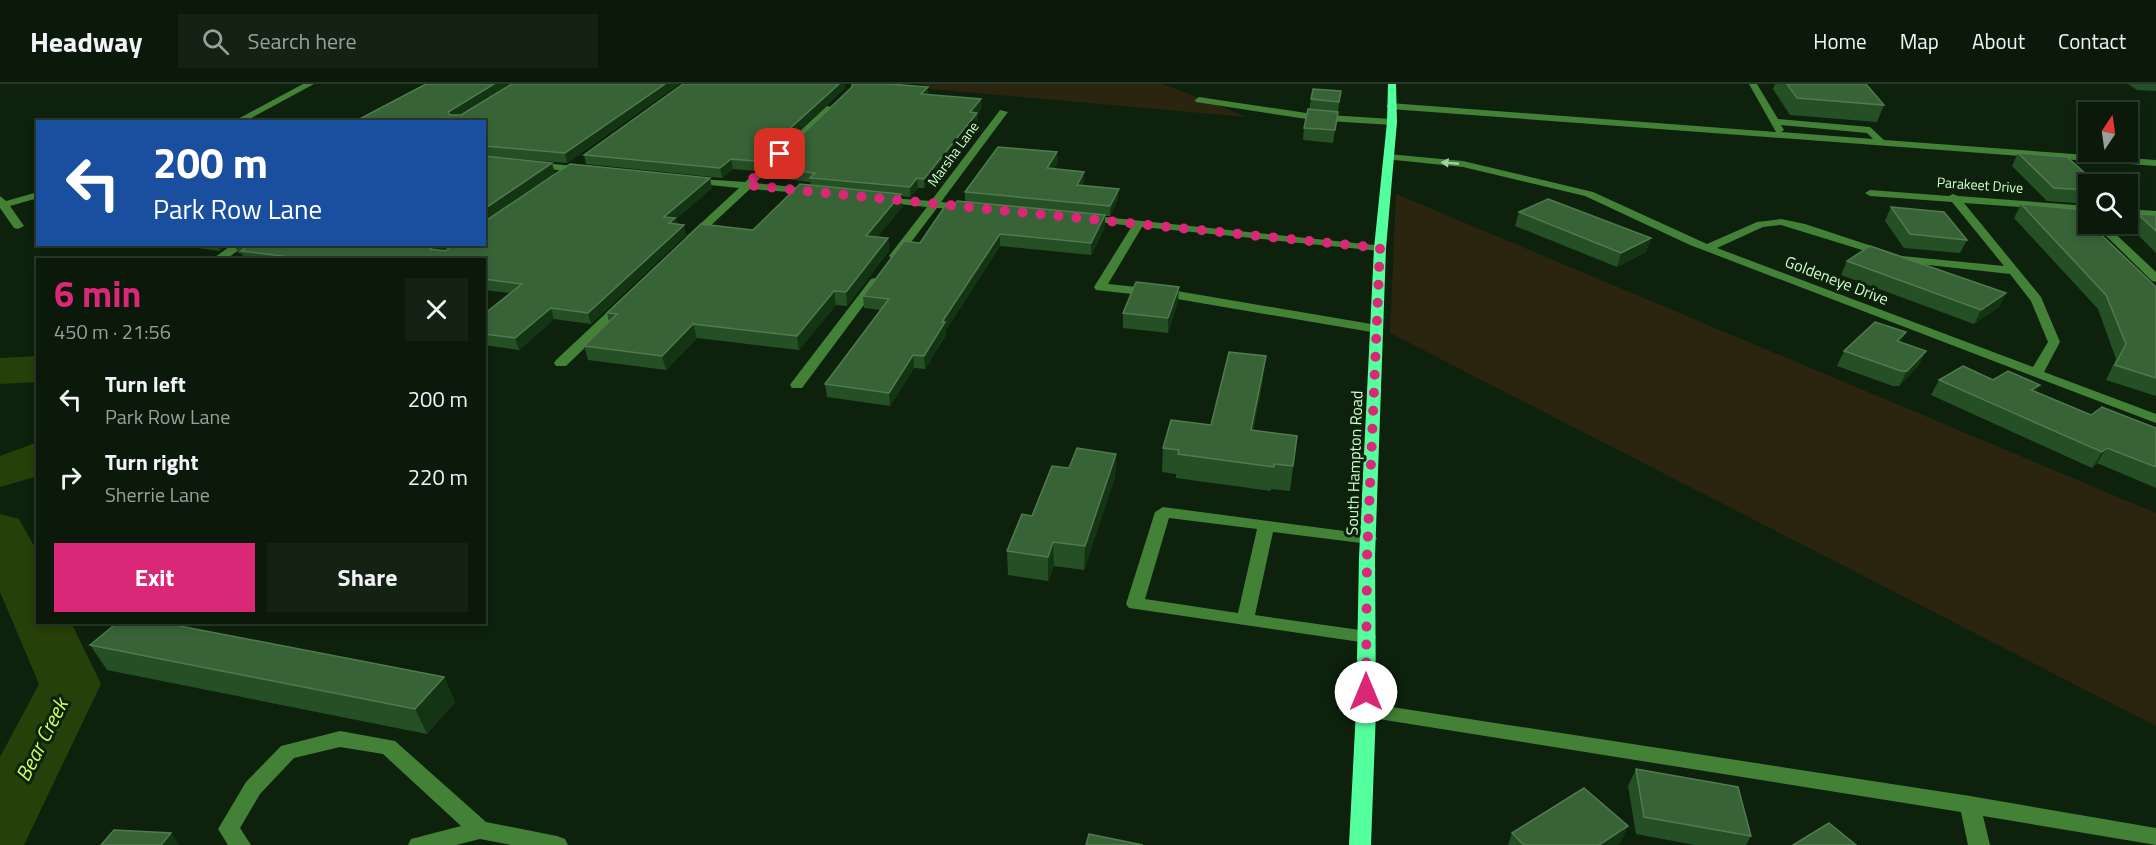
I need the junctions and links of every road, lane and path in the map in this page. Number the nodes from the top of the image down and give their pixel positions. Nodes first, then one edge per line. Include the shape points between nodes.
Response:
1 (310, 84) edge
2 (1392, 84) edge
3 (1753, 84) edge
4 (839, 100) edge
5 (1199, 100) dead end
6 (1390, 105) junction
7 (1003, 112) dead end
8 (240, 120) edge
9 (1392, 122) junction
10 (1775, 122) junction
11 (1782, 135) junction
12 (1881, 142) junction
13 (583, 162) edge
14 (1388, 162) junction
15 (518, 164) edge
16 (2156, 164) edge
17 (573, 169) junction
18 (596, 171) edge
19 (677, 179) edge
20 (553, 182) edge
21 (746, 185) junction
22 (1870, 193) dead end
23 (828, 194) edge
24 (36, 195) edge
25 (1953, 197) junction
26 (864, 198) edge
27 (1, 202) edge
28 (934, 205) junction
29 (2078, 209) edge
30 (991, 210) edge
31 (2138, 213) edge
32 (2156, 214) edge
33 (1071, 217) edge
34 (1140, 222) junction
35 (18, 226) dead end
36 (2110, 234) edge
37 (239, 246) edge
38 (1380, 248) junction
39 (1708, 248) junction
40 (679, 250) edge
41 (219, 258) edge
42 (2013, 271) junction
43 (2156, 278) edge
44 (628, 298) edge
45 (1377, 329) junction
46 (561, 363) dead end
47 (2036, 374) junction
48 (797, 385) dead end
49 (2156, 419) edge
50 (1266, 525) junction
51 (1368, 539) junction
52 (1245, 620) junction
53 (1367, 637) junction
54 (1366, 710) junction
55 (1970, 805) junction
56 (480, 830) junction
57 (2156, 837) edge
58 (240, 845) edge
59 (419, 845) edge
60 (557, 845) edge
61 (1360, 845) edge
62 (1979, 845) edge

1 - 8 street
2 - 6 main road, South Hampton Road
3 - 10 street
4 - 21 street
5 - 9 street via 1314,117
6 - 9 main road, South Hampton Road
6 - 11 street
7 - 28 street, Marsha Lane
9 - 14 main road, South Hampton Road
10 - 11 street
10 - 12 street via 1870,130
11 - 12 street
12 - 16 street
13 - 17 street
14 - 38 main road, South Hampton Road
14 - 39 street, Goldeneye Drive via 1461,173 1508,174 1589,194
15 - 17 street
17 - 18 street
17 - 20 street
19 - 21 street
21 - 23 street
21 - 40 street
22 - 25 street, Parakeet Drive
24 - 27 street
25 - 29 street, Parakeet Drive
25 - 42 street
26 - 28 street
27 - 35 street
28 - 30 street
28 - 48 street, Marsha Lane
31 - 32 street
33 - 34 street
34 - 38 street
34 - 45 street via 1100,287
36 - 43 street
37 - 41 street
38 - 45 main road, South Hampton Road
39 - 42 street via 1761,224 1780,222 1901,259
39 - 47 street, Goldeneye Drive
42 - 47 street via 2037,300 2054,342
44 - 46 street
45 - 51 main road, South Hampton Road
47 - 49 street, Goldeneye Drive
50 - 51 street
50 - 52 street
50 - 52 street via 1163,512 1135,604
51 - 53 main road, South Hampton Road
52 - 53 street
53 - 54 main road, South Hampton Road
54 - 55 street
54 - 61 main road, South Hampton Road
55 - 57 street
55 - 62 street
56 - 58 street via 388,747 340,739 288,752 253,788 229,829
56 - 59 street
56 - 60 street

